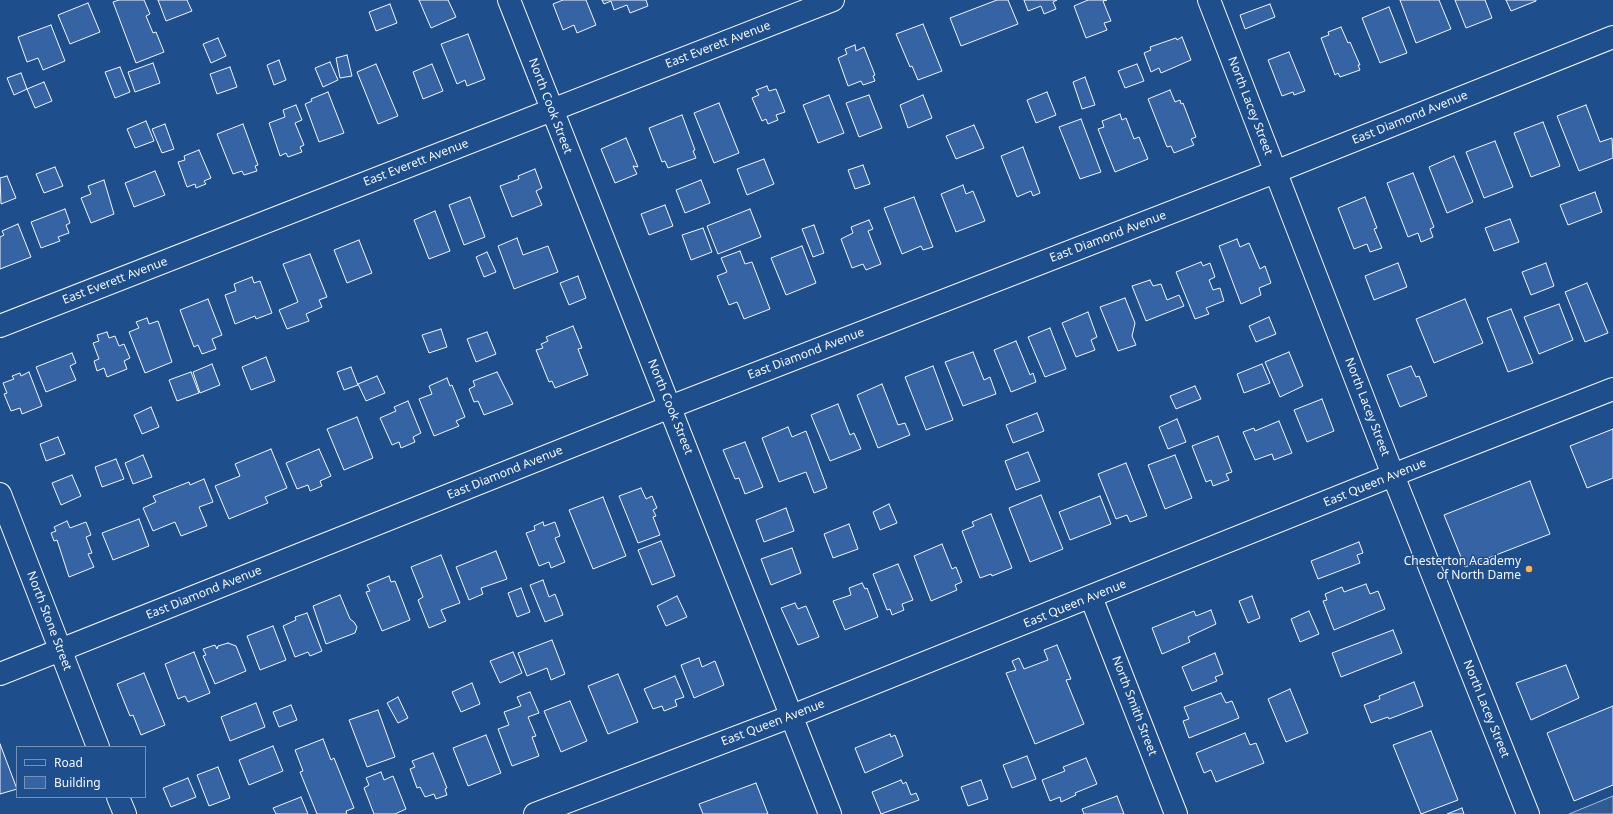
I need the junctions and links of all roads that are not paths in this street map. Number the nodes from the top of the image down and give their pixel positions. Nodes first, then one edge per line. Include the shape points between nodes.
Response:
1 (509, 0) edge
2 (833, 0) edge
3 (1209, 0) edge
4 (1613, 37) edge
5 (552, 110) junction
6 (1276, 172) junction
7 (0, 326) edge
8 (1613, 390) edge
9 (670, 407) junction
10 (1393, 475) junction
11 (0, 494) edge
12 (1091, 597) junction
13 (60, 650) junction
14 (0, 674) edge
15 (792, 716) junction
16 (98, 746) edge
17 (118, 798) edge
18 (125, 814) edge
19 (535, 814) edge
20 (830, 814) edge
21 (1176, 814) edge
22 (1528, 814) edge

1 - 5 street, North Cook Street
2 - 5 street, East Everett Avenue
3 - 6 street, North Lacey Street
4 - 6 street, East Diamond Avenue
5 - 7 street, East Everett Avenue
5 - 9 street, North Cook Street
6 - 9 street, East Diamond Avenue
6 - 10 street, North Lacey Street
8 - 10 street, East Queen Avenue
9 - 13 street, East Diamond Avenue
9 - 15 street, North Cook Street
10 - 12 street, East Queen Avenue
10 - 22 street, North Lacey Street
11 - 13 street, North Stone Street
12 - 15 street, East Queen Avenue
12 - 21 street, North Smith Street
13 - 14 street, East Diamond Avenue
13 - 16 street, North Stone Street
15 - 19 street, East Queen Avenue
15 - 20 street, North Cook Street
17 - 18 street

